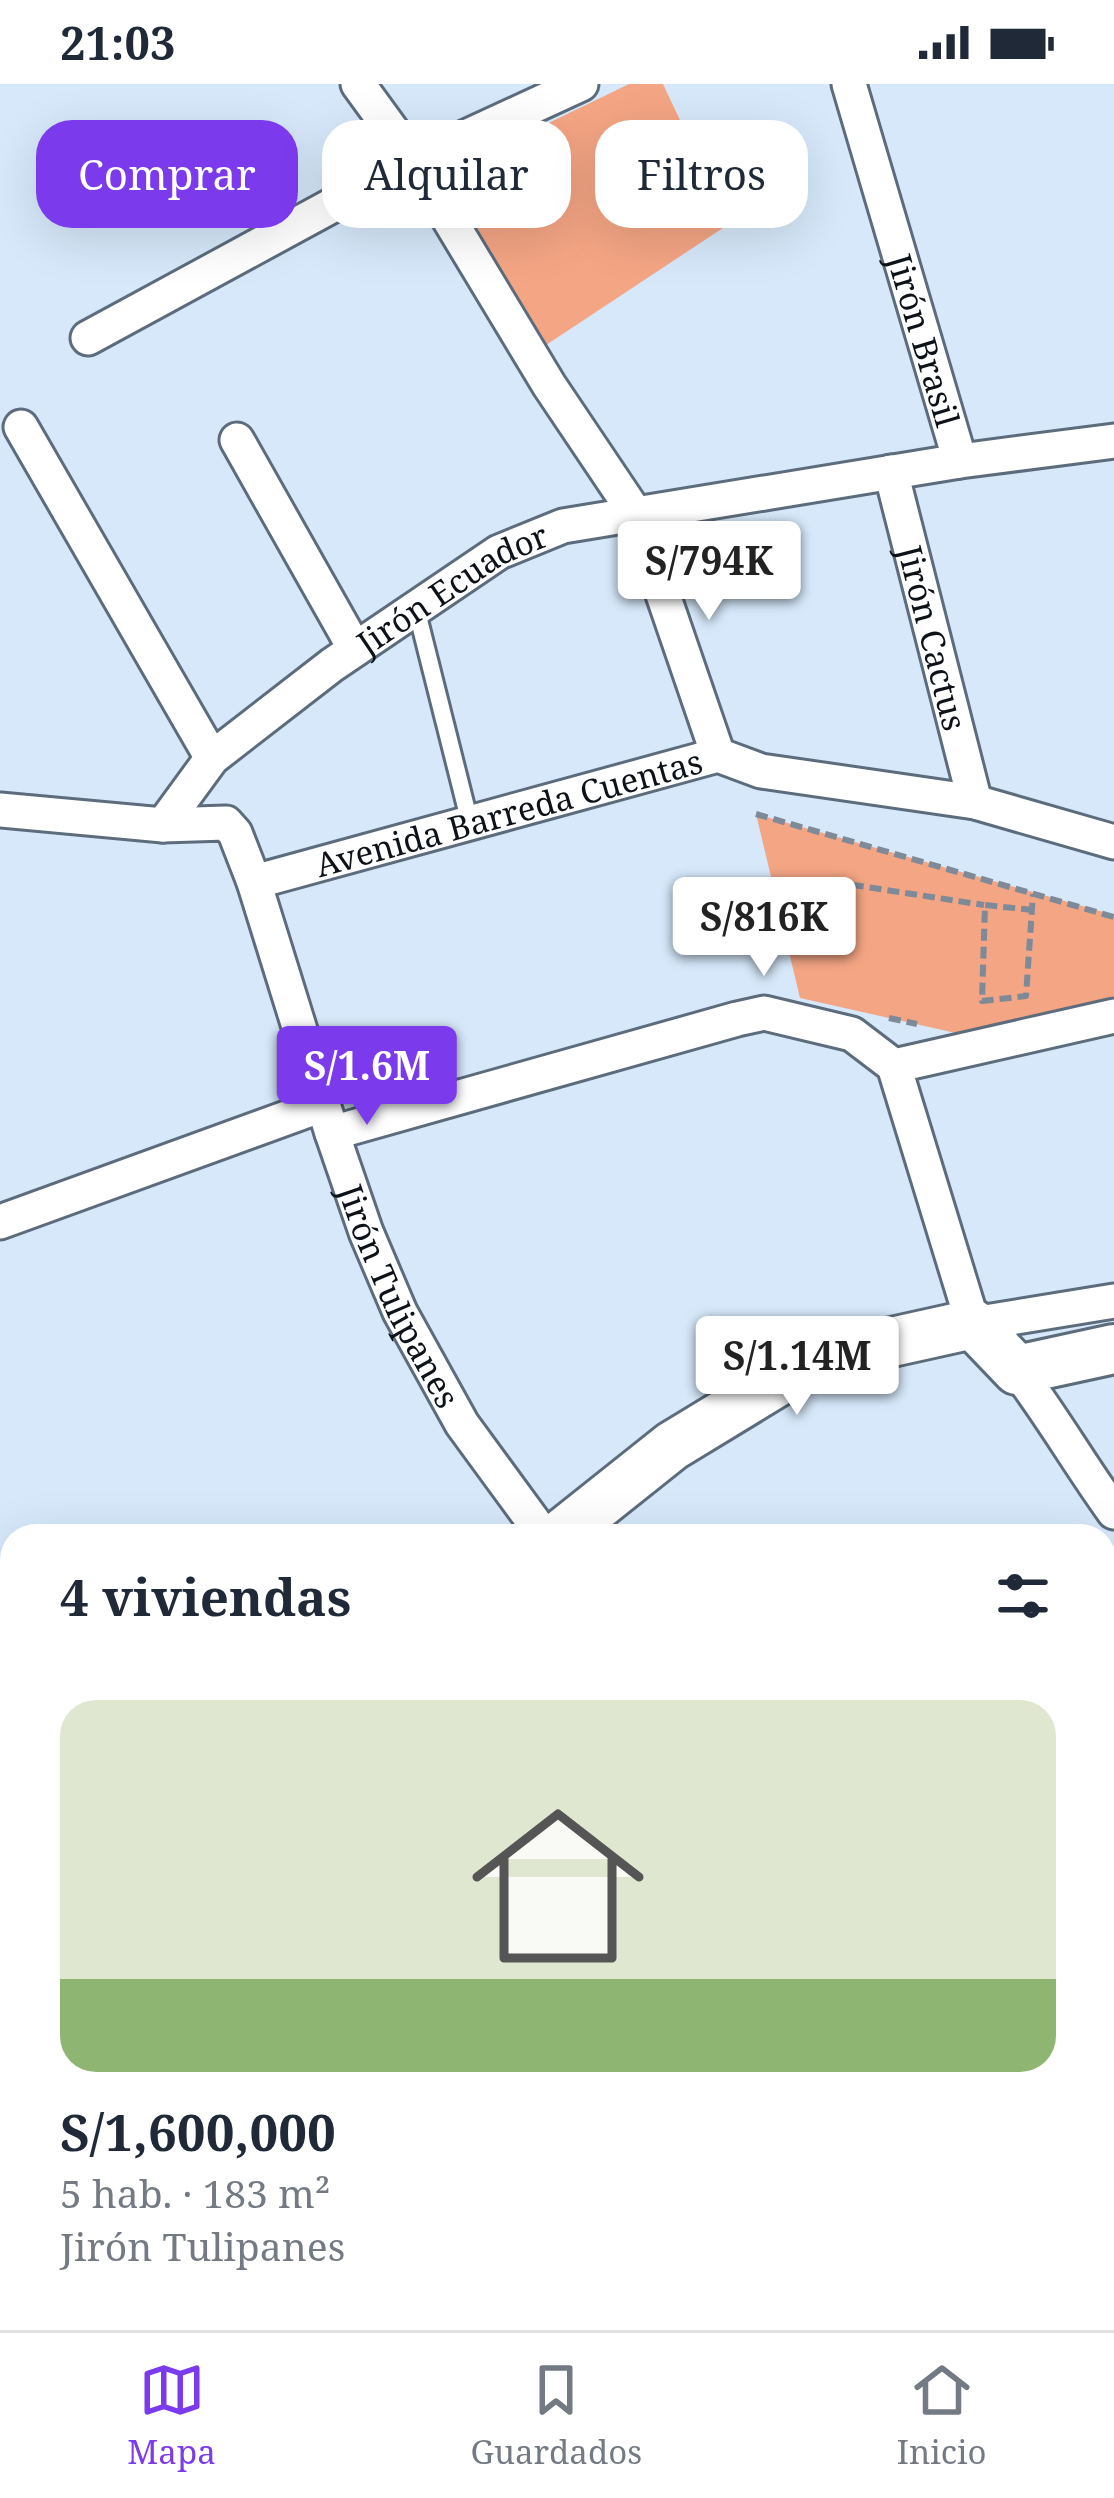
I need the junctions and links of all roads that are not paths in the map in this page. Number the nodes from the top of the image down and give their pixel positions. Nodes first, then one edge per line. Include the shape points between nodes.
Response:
1 (358, 84) edge
2 (581, 84) edge
3 (849, 84) edge
4 (384, 120) edge
5 (503, 120) edge
6 (322, 211) edge
7 (455, 228) edge
8 (88, 338) dead end
9 (21, 427) dead end
10 (237, 440) dead end
11 (1114, 441) edge
12 (960, 461) junction
13 (891, 472) junction
14 (635, 513) junction
15 (416, 608) junction
16 (355, 649) junction
17 (718, 755) junction
18 (212, 758) junction
19 (975, 802) junction
20 (0, 810) edge
21 (471, 824) junction
22 (164, 825) junction
23 (1114, 842) edge
24 (254, 882) junction
25 (1114, 1016) edge
26 (894, 1066) junction
27 (327, 1119) junction
28 (0, 1222) edge
29 (1114, 1301) edge
30 (973, 1324) junction
31 (1114, 1349) edge
32 (1017, 1370) junction
33 (611, 1493) junction
34 (1114, 1512) edge
35 (535, 1524) edge
36 (574, 1524) edge
37 (592, 1524) edge

1 - 4 street
2 - 5 street
3 - 12 street, Jirón Brasil
6 - 8 street
7 - 14 street
9 - 18 street
10 - 16 street
11 - 12 street, Jirón Ecuador
12 - 13 street, Jirón Ecuador
13 - 14 street, Jirón Ecuador
13 - 19 street, Jirón Cactus
14 - 15 street, Jirón Ecuador via 563,526 499,552
14 - 17 street
15 - 16 street, Jirón Ecuador
15 - 21 lane
16 - 18 street, Jirón Ecuador
17 - 19 street, Avenida Barreda Cuentas via 761,771
17 - 21 street, Avenida Barreda Cuentas
18 - 22 street, Jirón Ecuador
19 - 23 street, Avenida Barreda Cuentas
20 - 22 street
21 - 24 street, Avenida Barreda Cuentas
22 - 24 street, Jirón Tulipanes via 226,823
24 - 27 street, Jirón Tulipanes
25 - 26 street
26 - 27 street via 852,1034 764,1013
26 - 30 street
27 - 28 street
27 - 35 street, Jirón Tulipanes via 400,1312 462,1424
29 - 30 street
30 - 32 street
30 - 33 street via 815,1359
31 - 32 street
32 - 34 street
33 - 36 street
33 - 37 street

